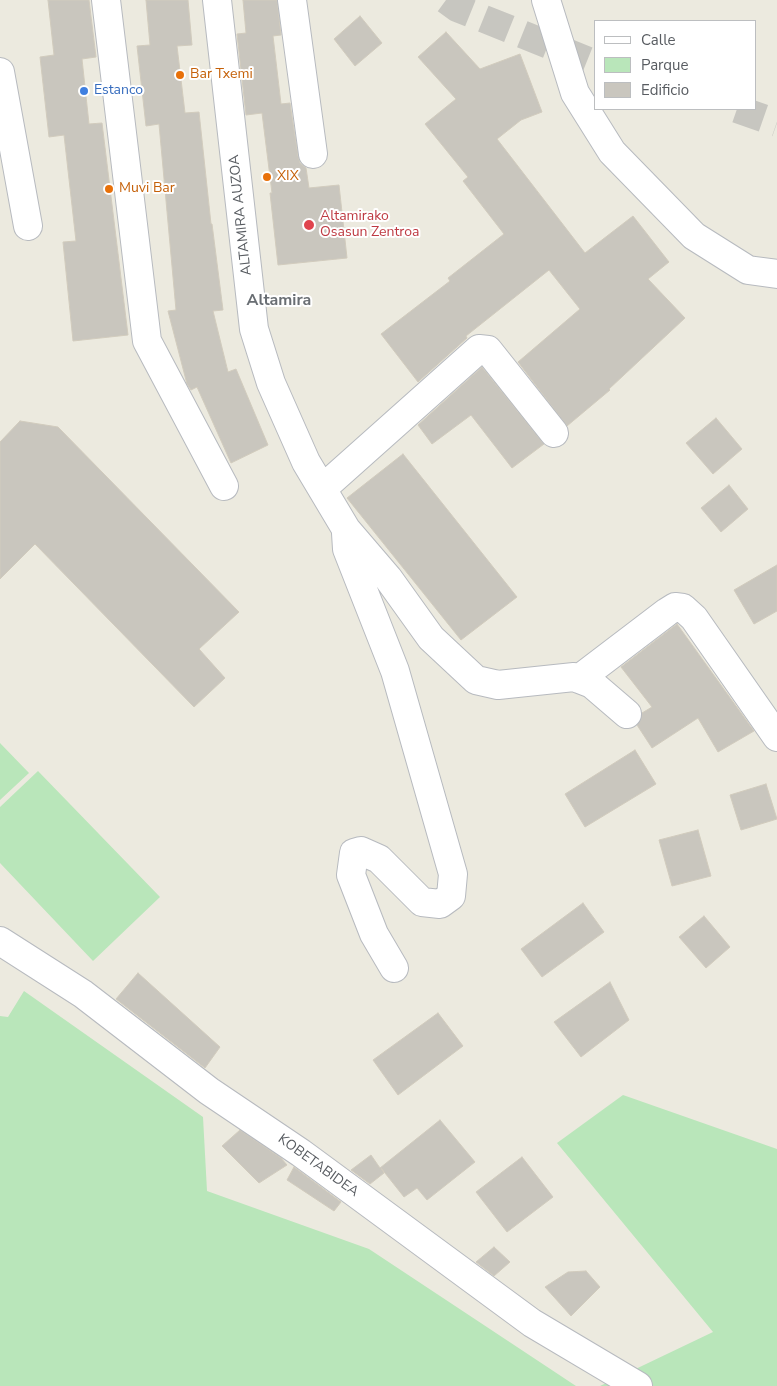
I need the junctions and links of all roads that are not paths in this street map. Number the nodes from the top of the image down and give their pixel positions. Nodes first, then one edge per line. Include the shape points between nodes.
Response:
1 (106, 0) edge
2 (217, 0) edge
3 (292, 0) edge
4 (546, 0) edge
5 (0, 72) edge
6 (313, 154) dead end
7 (28, 226) dead end
8 (777, 274) edge
9 (554, 433) dead end
10 (224, 486) dead end
11 (322, 489) junction
12 (346, 529) junction
13 (579, 679) junction
14 (627, 714) dead end
15 (777, 737) edge
16 (0, 941) edge
17 (394, 968) dead end
18 (638, 1386) edge

1 - 10 street via 147,341
2 - 11 street, ALTAMIRA AUZOA via 254,329 271,383 306,462
3 - 6 street
4 - 8 street via 575,93 612,152 694,236 748,270
5 - 7 street
9 - 11 street via 488,350 479,349
11 - 12 street, ALTAMIRA AUZOA
12 - 13 street via 388,578 431,638 476,680 498,686 554,678
12 - 17 street via 347,549 396,671 453,874 451,896 440,904 422,902 379,859 361,851 354,853 351,874 374,934
13 - 14 street via 598,689
13 - 15 street via 667,612 675,607 682,608 694,618
16 - 18 street, KOBETABIDEA via 84,994 209,1091 302,1153 532,1323

